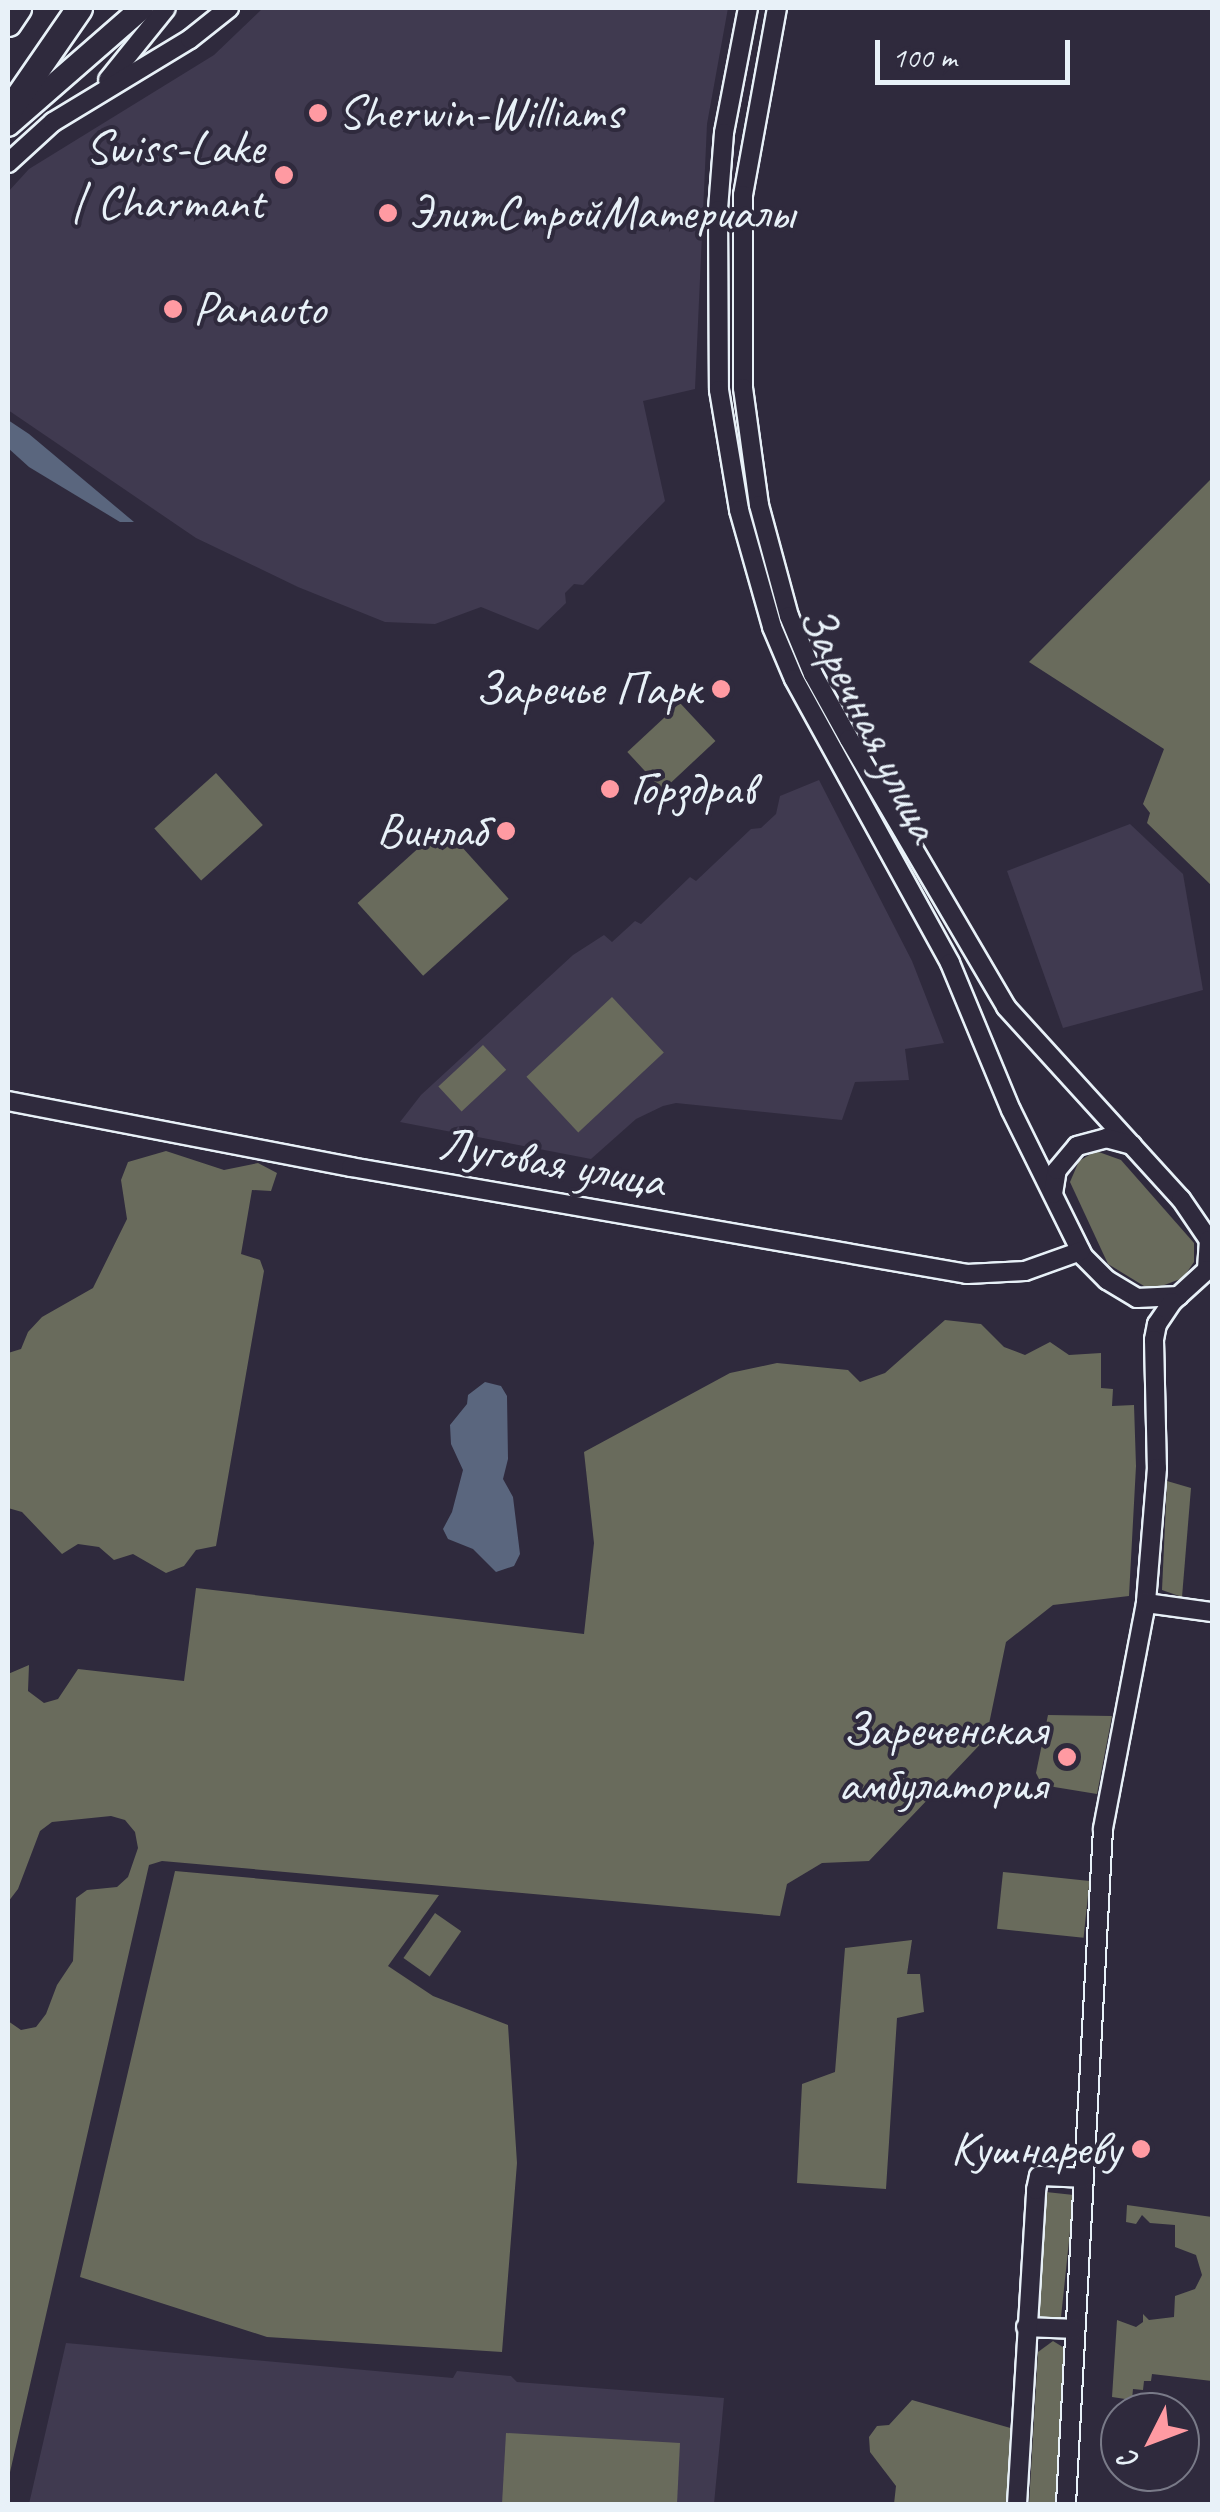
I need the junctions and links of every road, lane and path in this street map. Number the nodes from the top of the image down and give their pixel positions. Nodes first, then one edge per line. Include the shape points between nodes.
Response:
1 (18, 8) edge
2 (79, 8) edge
3 (142, 8) edge
4 (166, 8) edge
5 (748, 8) edge
6 (777, 8) edge
7 (225, 12) edge
8 (8, 22) edge
9 (78, 106) junction
10 (8, 111) edge
11 (8, 125) edge
12 (8, 163) edge
13 (8, 1101) edge
14 (1132, 1146) junction
15 (1054, 1195) junction
16 (1211, 1242) edge
17 (1081, 1251) junction
18 (1205, 1281) edge
19 (1178, 1296) junction
20 (1136, 1298) junction
21 (1154, 1340) junction
22 (1146, 1603) junction
23 (1212, 1612) edge
24 (1084, 2178) junction
25 (1026, 2327) junction
26 (1076, 2330) junction
27 (1017, 2504) edge
28 (1066, 2504) edge

1 - 8 highway
2 - 10 highway
3 - 11 main road
4 - 9 street via 115,75
5 - 15 street, Заречная улица via 724,133 716,259 719,390 753,568 794,680 950,963
6 - 14 street, Заречная улица via 749,147 742,260 748,444 773,567 813,674 1006,1007
7 - 9 street
9 - 12 street
13 - 17 street, Луговая улица via 967,1274 1025,1271
14 - 15 street via 1106,1138 1077,1146 1057,1170
14 - 16 street, Заречная улица
15 - 17 street, Заречная улица
16 - 18 street, Заречная улица
17 - 20 street, Заречная улица via 1106,1280
18 - 19 street, Заречная улица
19 - 20 street
19 - 21 street via 1157,1324
20 - 21 street
21 - 22 street via 1157,1468
22 - 23 street
22 - 24 street via 1103,1829
24 - 25 street via 1039,2176
24 - 26 street
25 - 26 street
25 - 27 street
26 - 28 street

